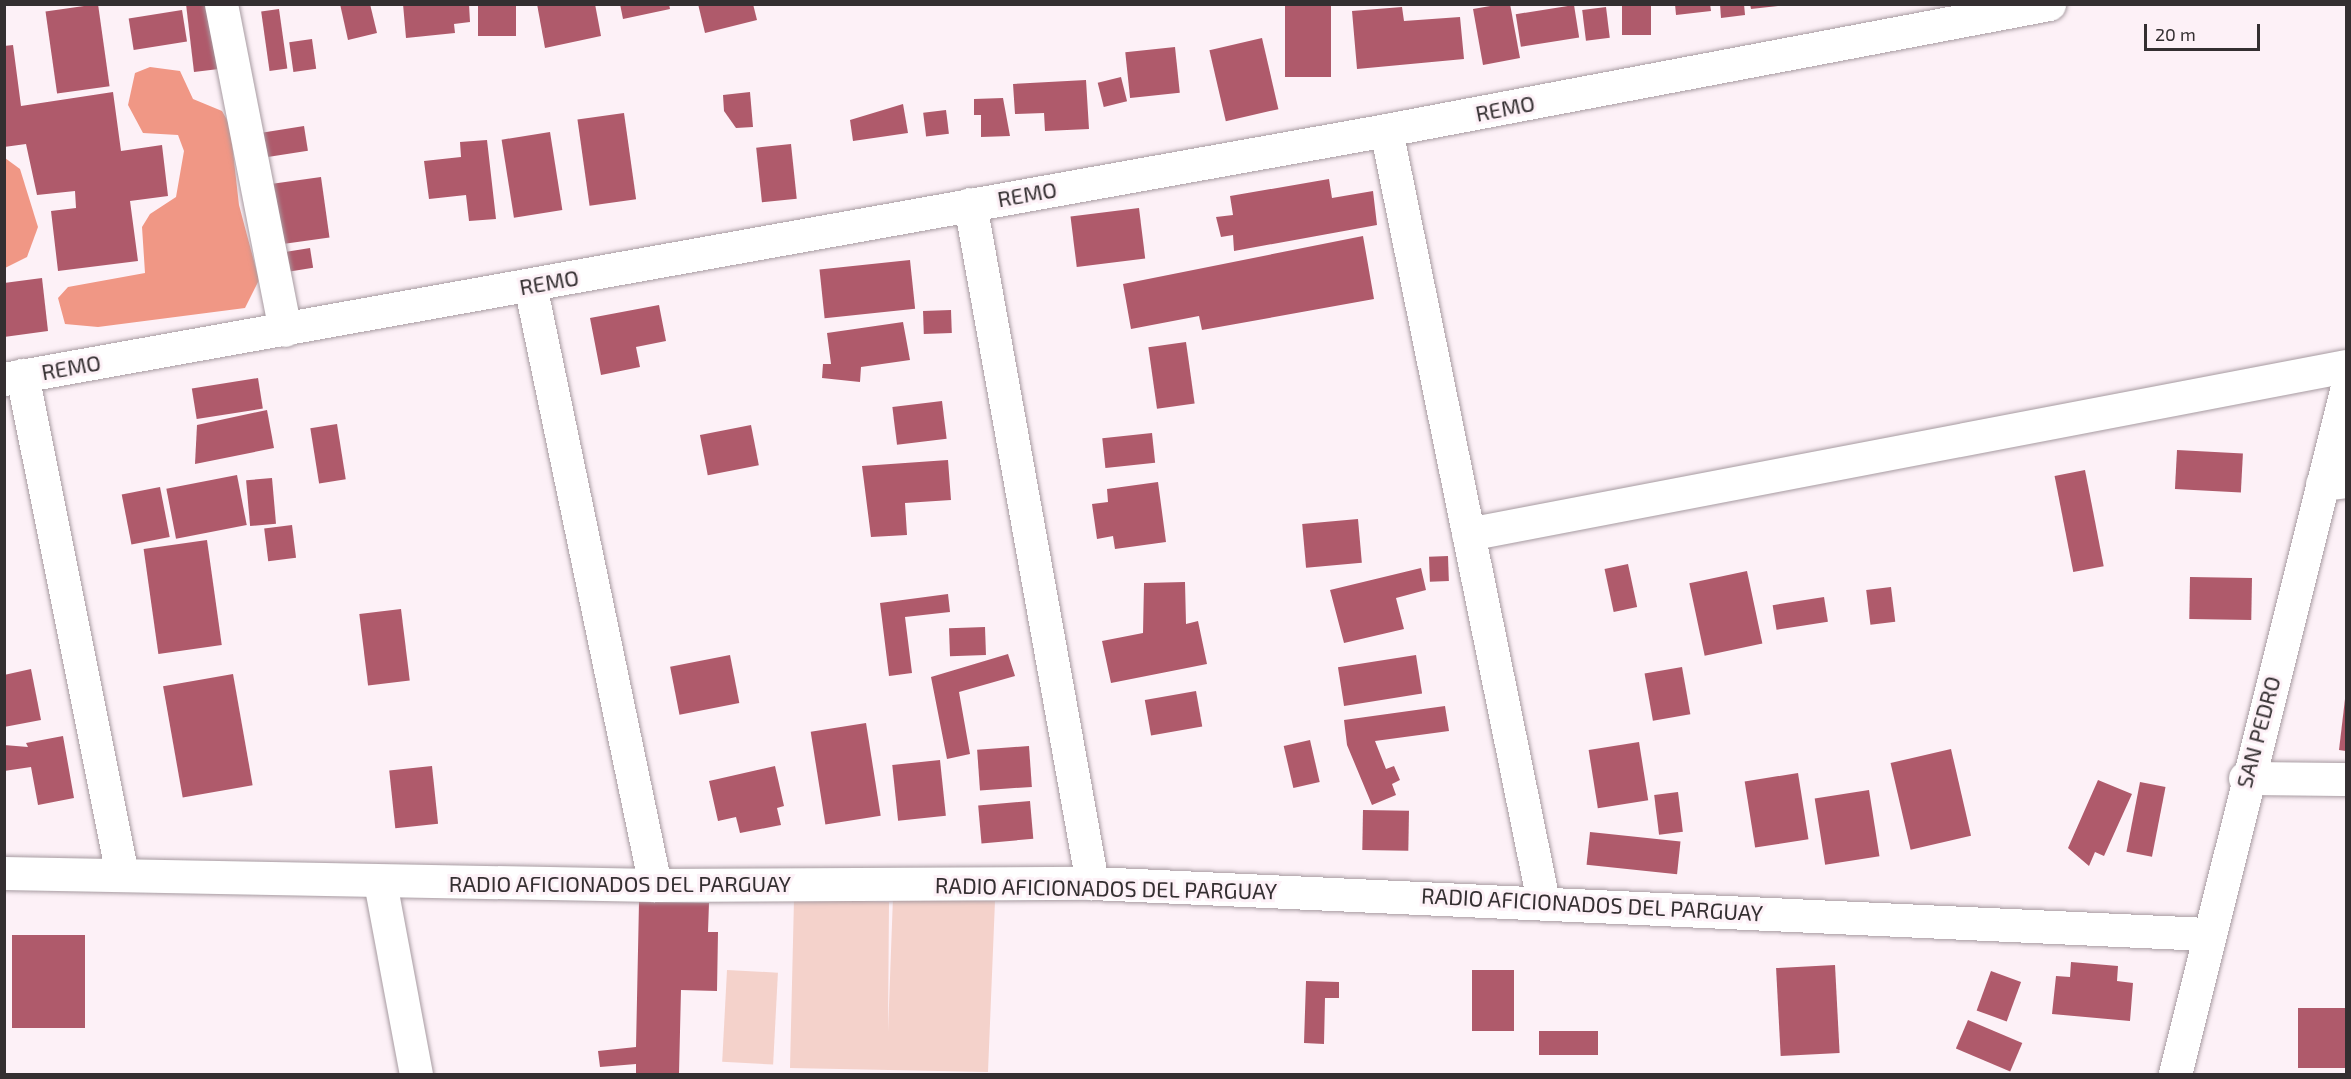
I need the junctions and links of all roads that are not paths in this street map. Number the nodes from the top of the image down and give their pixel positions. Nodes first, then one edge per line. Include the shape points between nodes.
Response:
1 (221, 4) edge
2 (2049, 4) edge
3 (1386, 130) junction
4 (970, 204) junction
5 (530, 285) junction
6 (285, 330) junction
7 (2346, 366) edge
8 (13, 377) edge
9 (2346, 390) edge
10 (2334, 482) edge
11 (1468, 534) junction
12 (2245, 778) junction
13 (2346, 779) edge
14 (4, 873) edge
15 (122, 874) junction
16 (380, 882) junction
17 (1092, 884) junction
18 (656, 885) junction
19 (1543, 901) junction
20 (2207, 934) junction
21 (416, 1074) edge
22 (2175, 1074) edge

1 - 6 street
2 - 3 street, REMO
3 - 4 street, REMO
3 - 11 street
4 - 5 street, REMO
4 - 17 street
5 - 6 street, REMO
5 - 18 street
6 - 8 street, REMO
7 - 11 street
8 - 15 street
9 - 10 street, SAN PEDRO
10 - 12 street, SAN PEDRO
11 - 19 street
12 - 13 street
12 - 20 street, SAN PEDRO
14 - 15 street, RADIO AFICIONADOS DEL PARGUAY
15 - 16 street, RADIO AFICIONADOS DEL PARGUAY
16 - 18 street, RADIO AFICIONADOS DEL PARGUAY
16 - 21 street
17 - 18 street, RADIO AFICIONADOS DEL PARGUAY
17 - 19 street, RADIO AFICIONADOS DEL PARGUAY
19 - 20 street, RADIO AFICIONADOS DEL PARGUAY
20 - 22 street, SAN PEDRO

